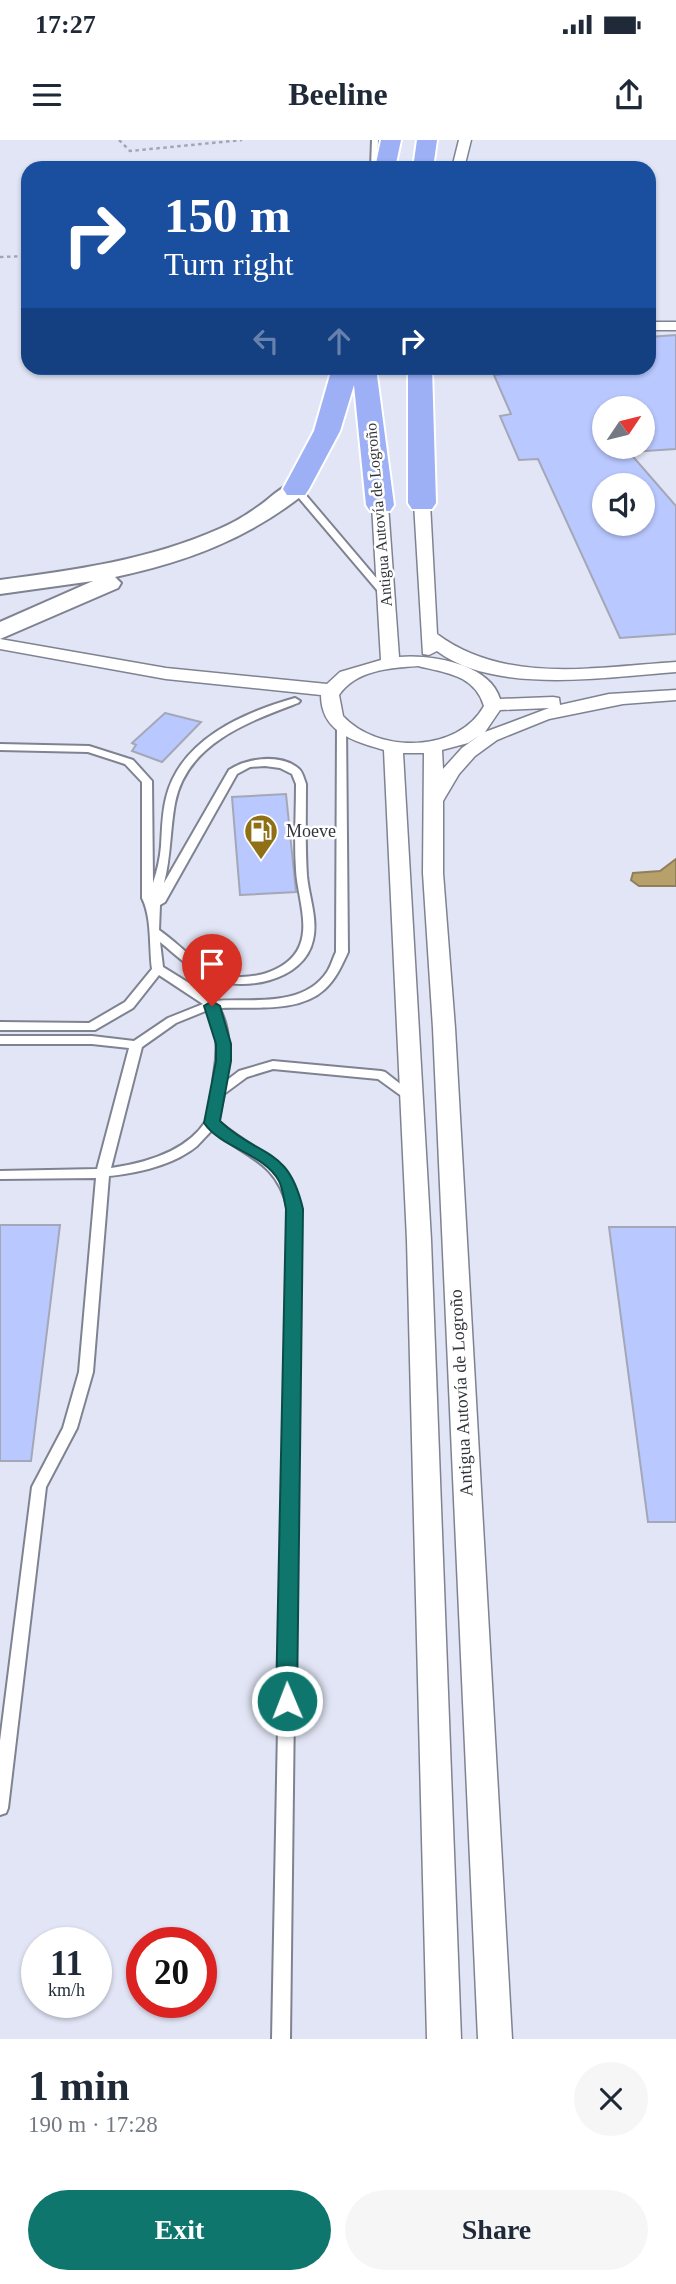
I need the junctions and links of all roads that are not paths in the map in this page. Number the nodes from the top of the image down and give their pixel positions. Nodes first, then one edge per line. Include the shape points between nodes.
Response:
1 (375, 140) edge
2 (391, 140) edge
3 (427, 140) edge
4 (465, 140) edge
5 (374, 161) edge
6 (386, 161) edge
7 (424, 161) edge
8 (460, 161) edge
9 (656, 326) edge
10 (676, 326) edge
11 (343, 375) edge
12 (365, 375) edge
13 (420, 375) edge
14 (296, 489) junction
15 (422, 503) joint
16 (380, 505) joint
17 (168, 556) junction
18 (0, 587) edge
19 (386, 595) junction
20 (0, 631) edge
21 (429, 636) junction
22 (0, 644) edge
23 (0, 657) edge
24 (390, 662) junction
25 (429, 663) junction
26 (676, 667) edge
27 (676, 677) edge
28 (486, 687) junction
29 (676, 695) edge
30 (331, 698) junction
31 (624, 698) junction
32 (295, 701) junction
33 (494, 705) junction
34 (342, 726) junction
35 (0, 747) edge
36 (393, 747) junction
37 (433, 747) junction
38 (435, 803) junction
39 (154, 911) junction
40 (156, 933) junction
41 (158, 969) junction
42 (212, 1006) junction
43 (0, 1026) edge
44 (0, 1040) edge
45 (136, 1045) junction
46 (217, 1093) junction
47 (411, 1097) junction
48 (212, 1123) junction
49 (103, 1172) junction
50 (0, 1175) edge
51 (0, 1808) edge
52 (444, 2028) edge
53 (281, 2039) edge
54 (495, 2039) edge

1 - 5 lane
2 - 6 highway
3 - 7 highway
4 - 8 street
9 - 10 street
11 - 14 highway via 328,433
12 - 16 highway, Antigua Autovía de Logroño
13 - 15 highway
14 - 17 street via 270,513
14 - 19 lane
15 - 21 street
16 - 19 street, Antigua Autovía de Logroño
17 - 18 street via 122,570
17 - 20 street
19 - 24 street, Antigua Autovía de Logroño
21 - 25 street
21 - 26 street via 453,654 522,672
22 - 30 street via 94,663
23 - 32 street via 187,690
24 - 25 street
24 - 30 street via 346,677
25 - 28 street via 468,673
27 - 28 street
28 - 33 street
29 - 31 street
30 - 32 street
30 - 34 street via 334,719
31 - 33 street
31 - 38 street via 546,712 485,738 458,760
32 - 39 lane via 227,727 193,756 172,794
33 - 37 street via 494,713 477,732
34 - 36 street via 368,741
34 - 42 lane via 342,952 335,972 318,989 292,1000 261,1006
35 - 39 lane via 89,749 129,762 138,771 147,781 148,898
36 - 37 street
36 - 47 street, Antigua Autovía de Logroño
37 - 38 street, Antigua Autovía de Logroño
38 - 54 street, Antigua Autovía de Logroño via 433,873
39 - 40 lane
39 - 40 lane via 233,772 263,763 281,764 297,772 302,881 309,925 298,959 279,972 231,980 212,975
40 - 41 lane
41 - 42 lane
41 - 43 lane via 129,1005 90,1027
42 - 45 lane via 174,1019
42 - 46 lane via 223,1044
44 - 45 lane
45 - 49 lane
46 - 47 lane via 243,1074 273,1065 381,1075
46 - 48 lane
47 - 52 street, Antigua Autovía de Logroño via 432,1581
48 - 49 lane via 167,1159
48 - 53 lane via 281,1172 295,1209
49 - 50 lane
49 - 51 lane via 86,1372 70,1428 38,1487

